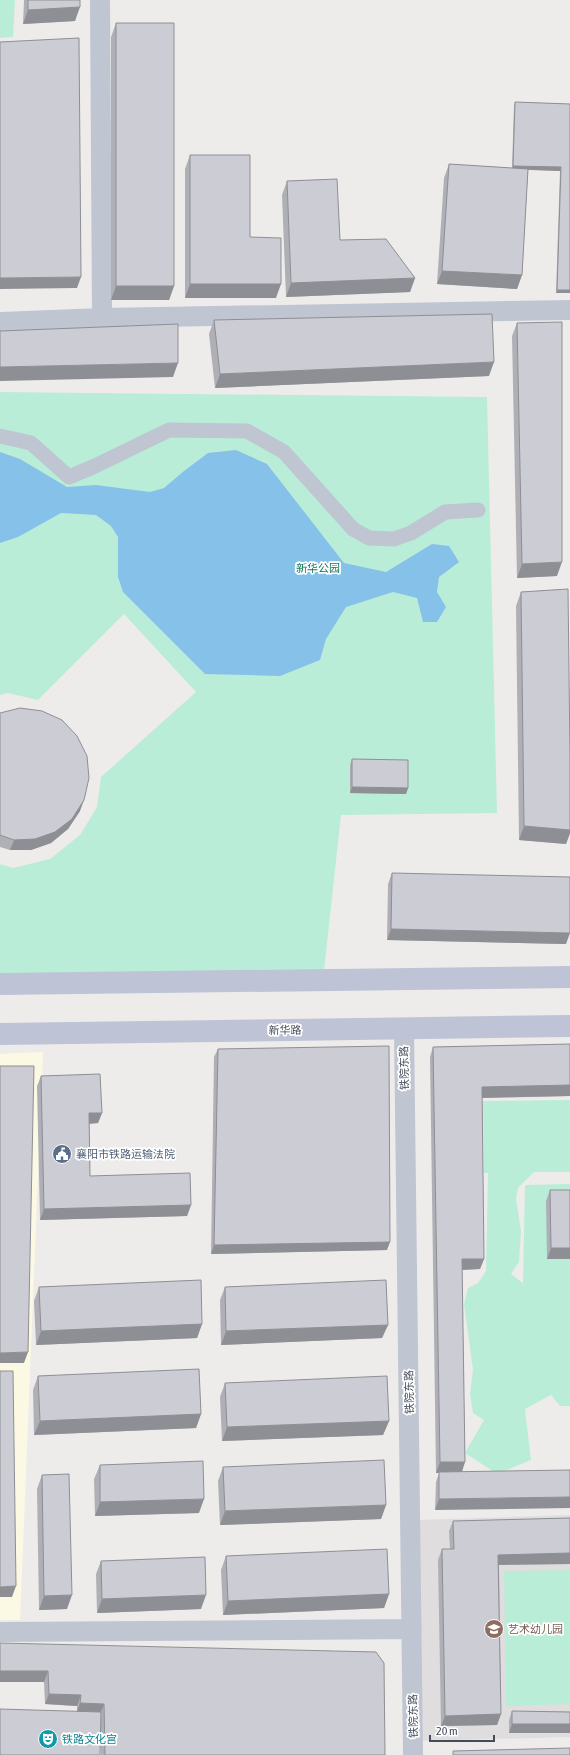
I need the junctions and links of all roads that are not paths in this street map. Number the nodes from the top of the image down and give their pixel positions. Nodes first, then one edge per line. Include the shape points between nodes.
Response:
1 (100, 0) edge
2 (570, 310) edge
3 (102, 318) junction
4 (0, 322) edge
5 (0, 436) edge
6 (478, 510) dead end
7 (570, 977) edge
8 (0, 984) edge
9 (570, 1026) edge
10 (404, 1028) junction
11 (0, 1034) edge
12 (412, 1628) junction
13 (0, 1632) edge
14 (413, 1755) edge

1 - 3 street
2 - 3 street
3 - 4 street
5 - 6 street via 31,443 68,477 170,430 247,431 284,452 353,529 369,538 394,539 411,533 445,512
7 - 8 main road
9 - 10 main road, 新华路
10 - 11 main road, 新华路
10 - 12 street, 铁院东路
12 - 13 street
12 - 14 street, 铁院东路

